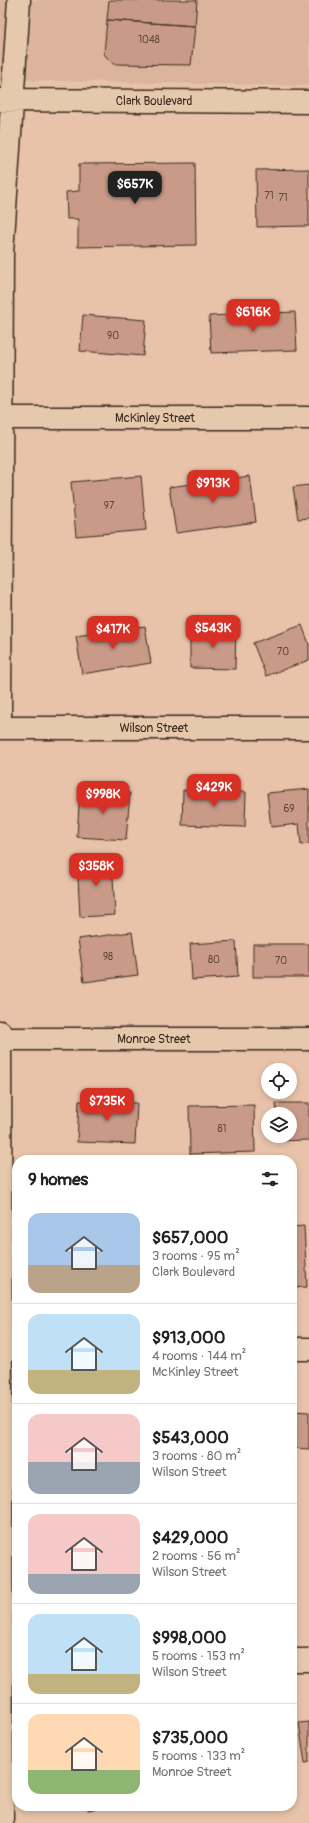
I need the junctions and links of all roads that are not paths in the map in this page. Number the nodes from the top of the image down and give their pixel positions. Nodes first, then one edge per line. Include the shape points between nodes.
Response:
1 (19, 0) edge
2 (6, 100) edge
3 (309, 102) edge
4 (0, 418) edge
5 (309, 418) edge
6 (0, 720) edge
7 (0, 728) edge
8 (309, 728) edge
9 (0, 1032) edge
10 (0, 1039) edge
11 (309, 1039) edge
12 (0, 1349) edge
13 (12, 1349) edge
14 (297, 1349) edge
15 (309, 1349) edge
16 (6, 1660) edge
17 (297, 1660) edge
18 (309, 1660) edge
19 (2, 1823) edge

1 - 2 street
2 - 3 street, Clark Boulevard
2 - 4 street
4 - 5 street, McKinley Street
4 - 6 street
7 - 8 street, Wilson Street
9 - 10 street
10 - 11 street, Monroe Street
10 - 12 street
12 - 13 street
12 - 16 street
14 - 15 street
16 - 19 street
17 - 18 street

